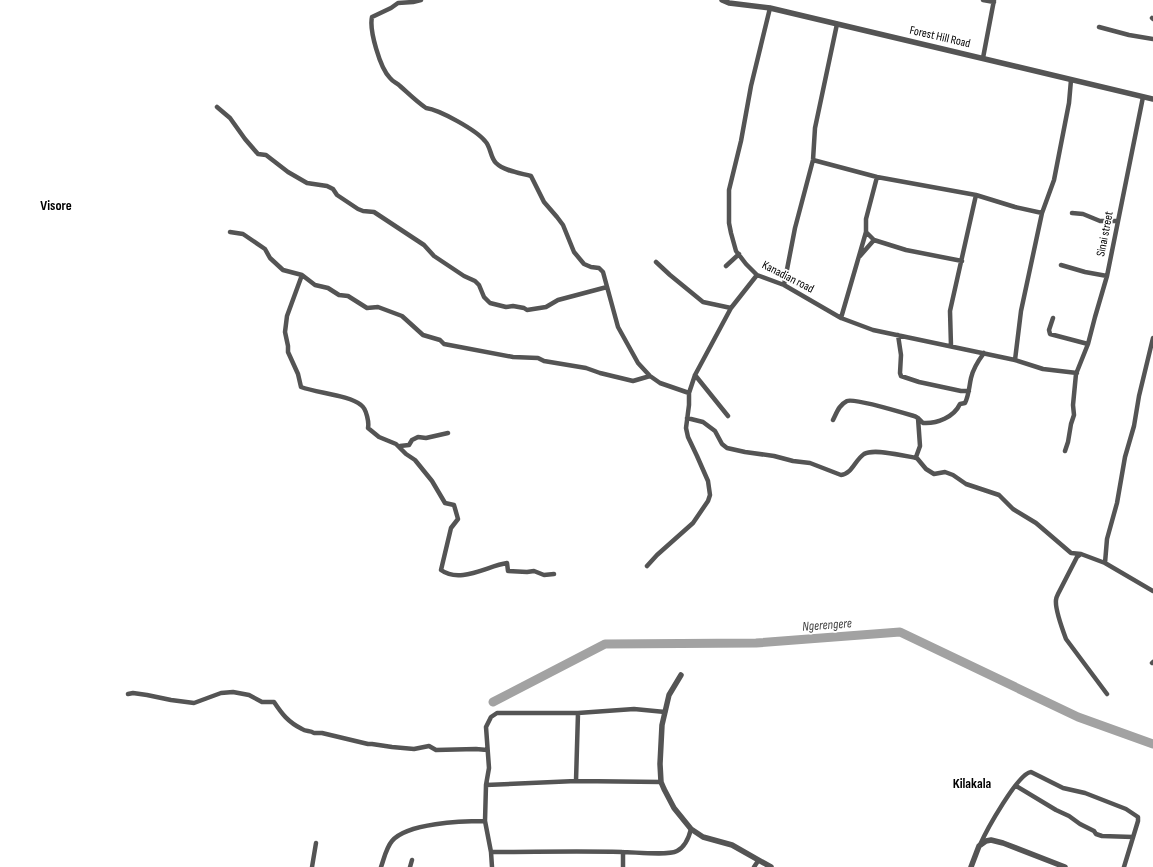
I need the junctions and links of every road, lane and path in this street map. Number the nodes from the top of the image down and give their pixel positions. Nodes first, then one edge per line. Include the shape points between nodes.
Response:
1 (421, 0) edge
2 (722, 0) edge
3 (982, 0) edge
4 (994, 1) edge
5 (770, 8) junction
6 (837, 24) junction
7 (1099, 27) dead end
8 (1153, 39) edge
9 (983, 58) junction
10 (1071, 80) junction
11 (1143, 97) junction
12 (1153, 99) edge
13 (217, 107) dead end
14 (813, 160) junction
15 (877, 177) junction
16 (976, 195) junction
17 (1042, 213) junction
18 (1072, 213) dead end
19 (1118, 221) junction
20 (230, 232) dead end
21 (866, 232) junction
22 (874, 240) junction
23 (739, 254) junction
24 (858, 257) junction
25 (962, 261) junction
26 (656, 262) dead end
27 (1062, 265) dead end
28 (726, 266) dead end
29 (302, 275) junction
30 (757, 275) junction
31 (1107, 276) junction
32 (784, 286) junction
33 (607, 287) junction
34 (731, 308) junction
35 (841, 318) junction
36 (1053, 318) dead end
37 (898, 335) junction
38 (1153, 338) edge
39 (1088, 344) junction
40 (951, 346) junction
41 (984, 353) junction
42 (1016, 360) junction
43 (1077, 373) junction
44 (695, 375) junction
45 (650, 376) junction
46 (969, 391) junction
47 (689, 392) junction
48 (728, 416) dead end
49 (687, 418) junction
50 (918, 418) junction
51 (833, 420) dead end
52 (448, 433) dead end
53 (400, 446) junction
54 (1065, 451) dead end
55 (916, 458) junction
56 (1081, 554) junction
57 (1105, 563) junction
58 (647, 566) dead end
59 (554, 574) dead end
60 (1153, 591) edge
61 (680, 676) dead end
62 (128, 694) dead end
63 (1107, 694) dead end
64 (665, 712) junction
65 (578, 713) junction
66 (487, 750) junction
67 (576, 781) junction
68 (661, 782) junction
69 (486, 785) junction
70 (1016, 786) junction
71 (485, 821) junction
72 (691, 829) junction
73 (1134, 837) junction
74 (316, 843) dead end
75 (980, 845) junction
76 (491, 852) junction
77 (623, 852) junction
78 (412, 860) dead end
79 (758, 861) junction
80 (312, 867) edge
81 (380, 867) edge
82 (410, 867) edge
83 (492, 867) edge
84 (623, 867) edge
85 (754, 867) edge
86 (771, 867) edge
87 (971, 867) edge
88 (1065, 867) edge
89 (1124, 867) edge

1 - 33 street via 398,3 372,17 372,40 389,78 426,108 434,109 458,121 482,137 487,142 496,163 530,176 544,202 563,225 574,252 584,264 599,268 603,272
2 - 5 street, Forest Hill Road
3 - 4 street
4 - 9 street
5 - 6 street, Forest Hill Road
5 - 23 street, Kanadian road via 729,190 729,223
6 - 9 street, Forest Hill Road
6 - 14 street via 815,128
7 - 8 street
9 - 10 street, Forest Hill Road
10 - 11 street, Forest Hill Road
10 - 17 street via 1054,180
11 - 12 street, Forest Hill Road
11 - 19 street, Sinai street
13 - 33 street via 230,118 258,154 266,155 307,183 333,189 337,195 358,209 374,212 424,246 434,256 475,281 484,298 490,303 527,310 538,309 558,300
14 - 15 street
14 - 32 street via 795,228
15 - 16 street
15 - 21 street via 866,219
16 - 17 street
16 - 25 street
17 - 42 street via 1021,311
18 - 19 street via 1100,221
19 - 31 street, Sinai street
20 - 29 street via 243,234 265,250 282,270
21 - 22 street
21 - 24 street
22 - 24 street
22 - 25 street via 906,250
23 - 28 street
23 - 30 street, Kanadian road
24 - 35 street
25 - 40 street via 950,311
26 - 34 street via 703,302
27 - 31 street
29 - 45 street via 316,285 348,296 368,308 378,307 402,316 423,335 440,340 444,344 538,358 633,381
29 - 53 street via 284,332 288,352 301,387 361,404 367,416 368,428 379,438
30 - 32 street, Kanadian road
30 - 34 street
31 - 39 street, Sinai street
32 - 35 street, Kanadian road
33 - 45 street via 618,327 638,363
34 - 44 street
35 - 37 street, Kanadian road via 873,330
36 - 39 street via 1050,334
37 - 40 street, Kanadian road
37 - 46 street via 901,376
38 - 57 street via 1107,539
39 - 43 street, Sinai street
40 - 41 street, Kanadian road
41 - 42 street, Kanadian road
41 - 46 street via 971,377
42 - 43 street, Kanadian road via 1043,369
43 - 54 street, Sinai street via 1074,415
44 - 47 street
44 - 48 street
45 - 47 street
46 - 50 street via 965,403 960,404 955,412 946,418 926,423
47 - 49 street
49 - 55 street via 703,422 715,432 727,448 810,463 842,476 847,474 859,458 868,453 880,452
49 - 58 street via 688,437 706,476 709,498 693,523
50 - 51 street via 869,404 848,401 840,406
50 - 55 street via 920,446
52 - 53 street via 426,438 418,437 409,445
53 - 59 street via 418,462 445,503 454,505 456,509 458,519 451,528 442,570 462,576 507,563 508,571
55 - 56 street via 934,474 945,472 966,484 999,495 1013,509 1036,523 1071,553
56 - 57 street
56 - 63 street via 1056,600 1066,639
57 - 60 street
61 - 64 street via 668,695
62 - 66 street via 194,703 221,693 240,692 262,702 274,702 283,716 303,730 314,733 409,749 429,746 436,750
64 - 65 street via 634,709
64 - 68 street via 660,746
65 - 66 street via 497,713 491,717 486,727
65 - 67 street
66 - 69 street via 489,768
67 - 68 street
67 - 69 street
68 - 72 street via 674,808
69 - 71 street
70 - 73 street via 1096,834
70 - 73 street via 1024,774 1031,772 1063,788 1085,793 1126,809 1138,817
70 - 75 street via 996,814
71 - 76 street
71 - 81 street via 428,826 404,833 390,843
72 - 77 street via 681,849 673,853
72 - 79 street via 703,837 732,845
73 - 89 street
74 - 80 street
75 - 87 street
75 - 88 street via 991,840 1003,843
76 - 77 street
76 - 83 street
77 - 84 street
78 - 82 street
79 - 85 street
79 - 86 street

